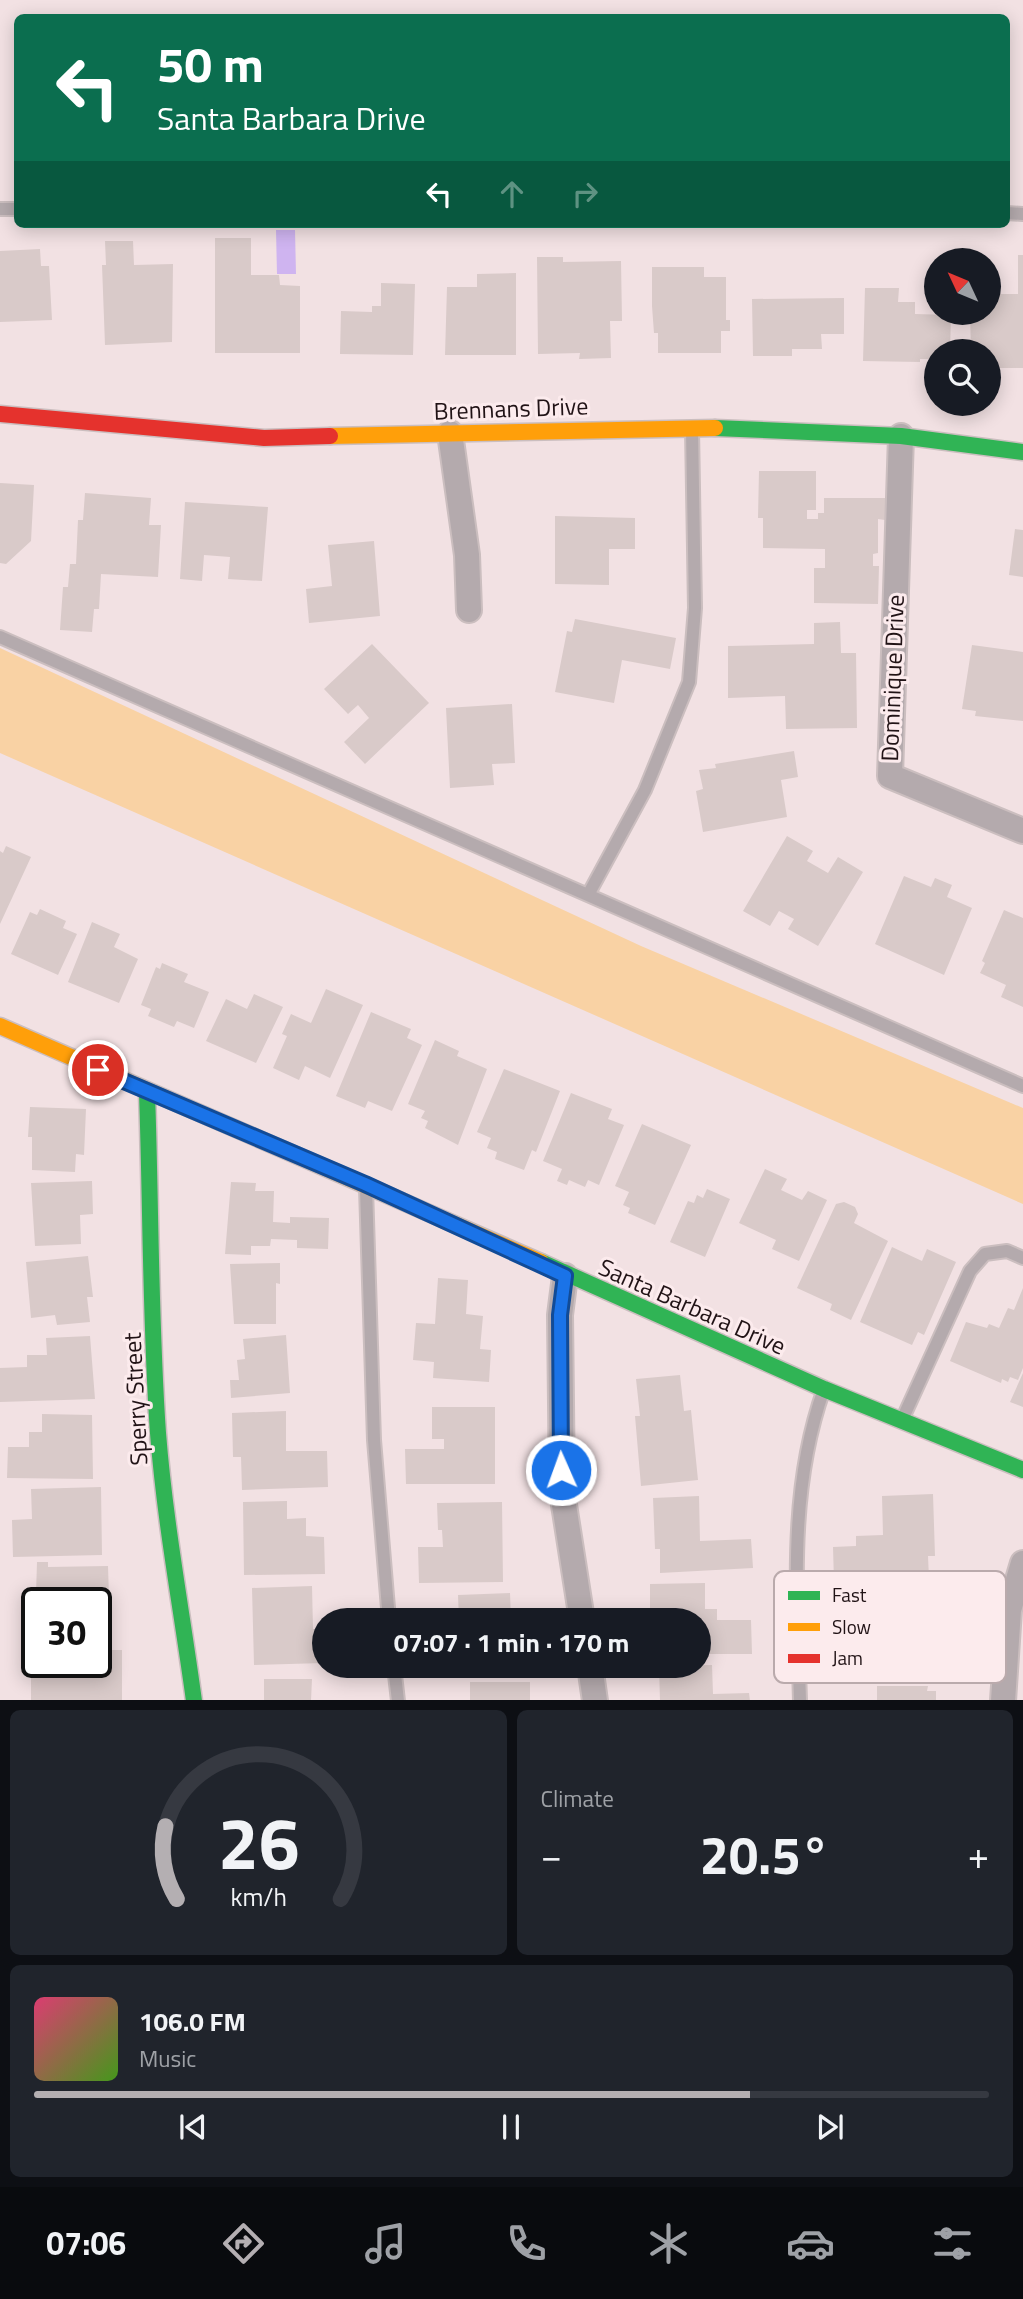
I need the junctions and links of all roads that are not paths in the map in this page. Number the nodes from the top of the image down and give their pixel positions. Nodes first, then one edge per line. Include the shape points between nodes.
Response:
1 (0, 414) edge
2 (692, 427) junction
3 (450, 433) junction
4 (901, 436) junction
5 (1023, 452) edge
6 (470, 610) dead end
7 (0, 637) edge
8 (1023, 831) edge
9 (588, 895) junction
10 (0, 1026) edge
11 (1023, 1086) edge
12 (147, 1093) junction
13 (365, 1184) junction
14 (1023, 1258) edge
15 (565, 1276) junction
16 (824, 1389) junction
17 (902, 1420) junction
18 (1023, 1470) edge
19 (1023, 1563) edge
20 (797, 1571) edge
21 (388, 1608) edge
22 (581, 1608) edge
23 (1006, 1655) edge
24 (395, 1678) edge
25 (592, 1678) edge
26 (194, 1700) edge
27 (397, 1700) edge
28 (595, 1700) edge

1 - 3 street, Brennans Drive via 264,438
2 - 3 street, Brennans Drive
2 - 4 street, Brennans Drive
2 - 9 lane via 695,608 689,682 645,790
3 - 6 street
4 - 5 street, Brennans Drive
4 - 8 street, Dominique Drive via 890,776
7 - 9 lane
9 - 11 lane
10 - 12 street, Santa Barbara Drive
12 - 13 street, Santa Barbara Drive
12 - 26 street, Sperry Street via 158,1430 166,1517
13 - 15 street, Santa Barbara Drive
13 - 21 lane via 374,1440
14 - 17 lane via 1007,1251 985,1254 970,1271
15 - 16 street, Santa Barbara Drive
15 - 22 street via 560,1315 562,1492
16 - 17 street, Santa Barbara Drive
16 - 20 lane via 802,1469
17 - 18 street, Santa Barbara Drive
19 - 23 street via 1009,1610
24 - 27 lane
25 - 28 street

